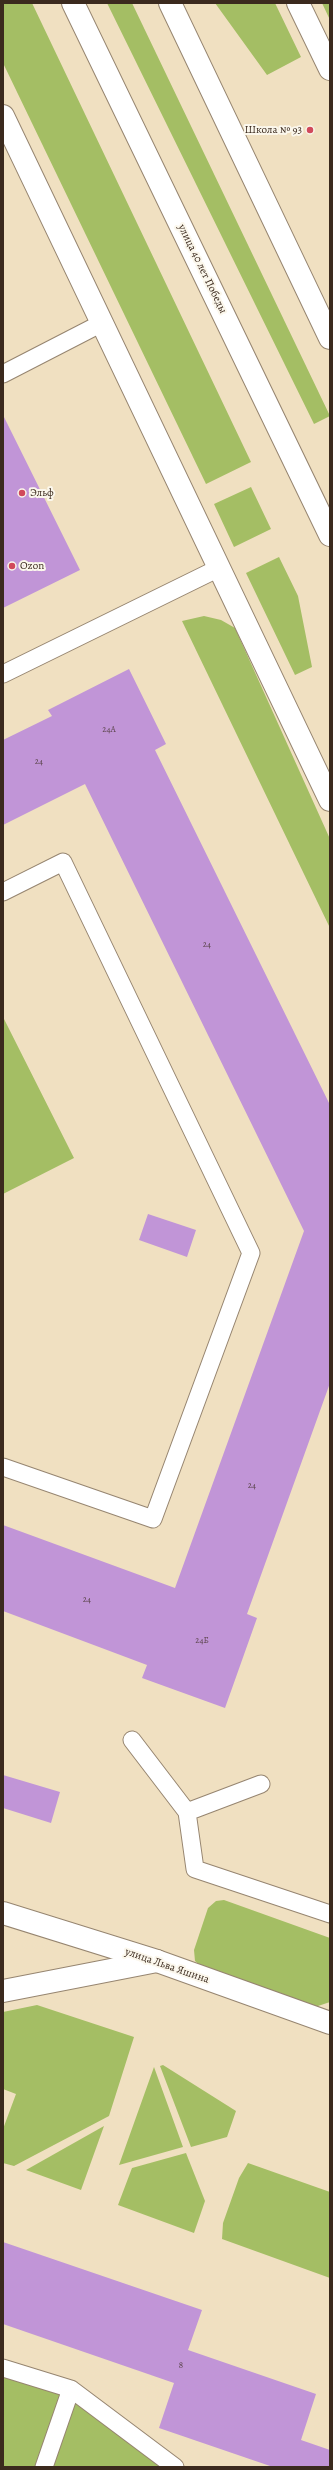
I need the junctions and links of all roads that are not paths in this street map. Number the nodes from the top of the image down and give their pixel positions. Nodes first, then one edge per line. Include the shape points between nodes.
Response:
1 (73, 3) edge
2 (170, 3) edge
3 (298, 3) edge
4 (330, 69) edge
5 (3, 116) edge
6 (102, 323) junction
7 (330, 338) edge
8 (3, 374) edge
9 (330, 535) edge
10 (219, 568) junction
11 (3, 674) edge
12 (330, 800) edge
13 (3, 892) edge
14 (3, 1468) edge
15 (132, 1740) dead end
16 (262, 1784) dead end
17 (187, 1812) junction
18 (3, 1913) edge
19 (330, 1914) edge
20 (157, 1961) junction
21 (3, 1991) edge
22 (330, 2023) edge
23 (3, 2368) edge
24 (71, 2389) junction
25 (44, 2467) edge
26 (175, 2467) edge

1 - 9 main road, улица 40 лет Победы
2 - 7 main road
3 - 4 main road
5 - 6 main road
6 - 8 lane
6 - 10 main road
10 - 11 lane
10 - 12 main road
13 - 14 lane via 63,862 251,1253 153,1519
15 - 17 lane
16 - 17 lane
17 - 19 lane via 195,1869
18 - 20 main road, улица Льва Яшина
20 - 21 main road
20 - 22 main road, улица Льва Яшина
23 - 24 lane
24 - 25 lane
24 - 26 lane

